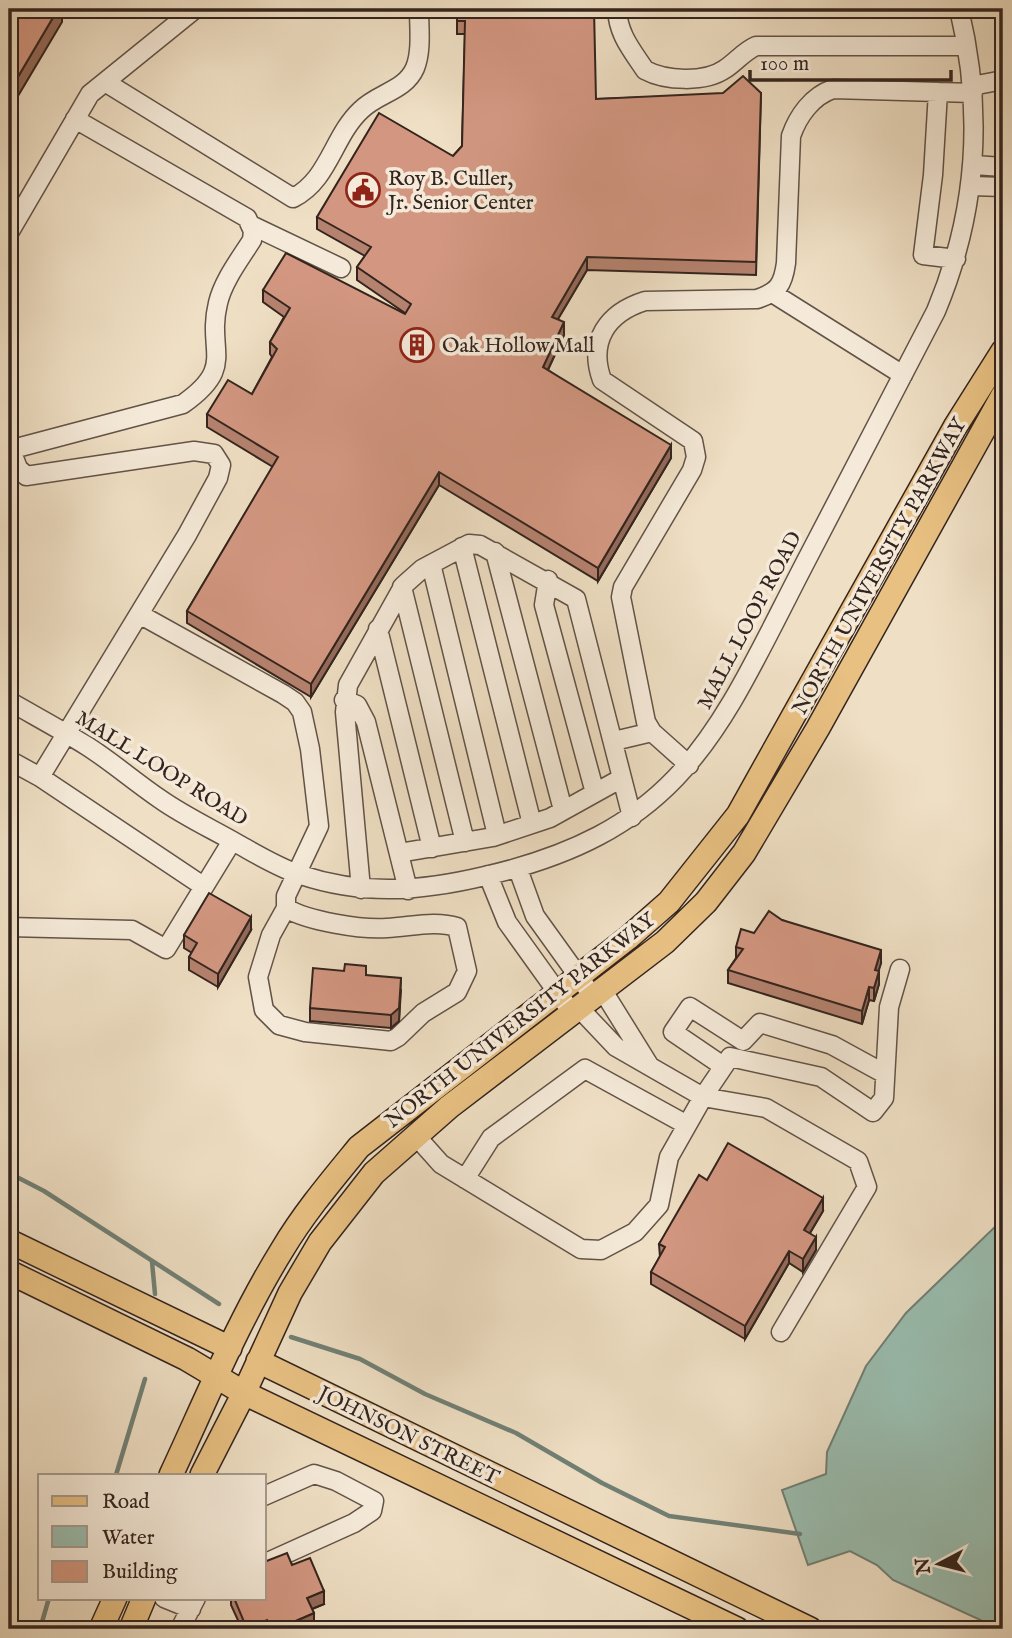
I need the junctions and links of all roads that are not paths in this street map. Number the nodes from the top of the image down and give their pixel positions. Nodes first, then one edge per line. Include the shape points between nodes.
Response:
1 (195, 9) edge
2 (419, 9) edge
3 (617, 9) edge
4 (959, 9) edge
5 (967, 46) junction
6 (1003, 80) edge
7 (105, 82) junction
8 (972, 89) junction
9 (938, 92) junction
10 (75, 119) junction
11 (974, 164) junction
12 (1003, 167) edge
13 (972, 186) junction
14 (1003, 187) edge
15 (251, 225) junction
16 (9, 233) edge
17 (956, 259) junction
18 (341, 268) dead end
19 (774, 293) junction
20 (1003, 351) edge
21 (903, 375) junction
22 (1003, 395) edge
23 (10, 450) edge
24 (462, 547) junction
25 (495, 552) junction
26 (431, 564) junction
27 (548, 580) junction
28 (402, 587) junction
29 (139, 614) junction
30 (378, 629) junction
31 (344, 700) junction
32 (9, 701) edge
33 (652, 732) junction
34 (65, 734) junction
35 (614, 741) junction
36 (9, 760) edge
37 (689, 765) junction
38 (40, 777) junction
39 (622, 778) junction
40 (595, 793) junction
41 (563, 810) junction
42 (632, 817) junction
43 (532, 824) junction
44 (497, 835) junction
45 (232, 841) junction
46 (465, 842) junction
47 (432, 848) junction
48 (399, 853) junction
49 (518, 869) junction
50 (299, 875) junction
51 (488, 875) junction
52 (204, 886) junction
53 (361, 889) junction
54 (408, 890) junction
55 (286, 908) junction
56 (9, 927) edge
57 (900, 969) dead end
58 (579, 976) junction
59 (558, 992) junction
60 (588, 1003) junction
61 (743, 1041) junction
62 (727, 1062) junction
63 (651, 1068) junction
64 (886, 1074) junction
65 (703, 1097) junction
66 (687, 1125) junction
67 (416, 1136) junction
68 (465, 1179) junction
69 (9, 1241) edge
70 (9, 1272) edge
71 (781, 1332) dead end
72 (230, 1348) junction
73 (258, 1361) junction
74 (217, 1377) junction
75 (244, 1393) junction
76 (171, 1474) edge
77 (203, 1474) edge
78 (266, 1495) edge
79 (270, 1561) edge
80 (114, 1600) edge
81 (143, 1600) edge
82 (176, 1600) edge
83 (194, 1603) edge
84 (101, 1629) edge
85 (131, 1629) edge
86 (180, 1629) edge
87 (737, 1629) edge
88 (810, 1629) edge

1 - 7 street
2 - 7 street via 417,65 411,77 359,111 321,174 308,190 293,198
3 - 5 street via 622,35 645,70 668,76 709,77 756,46
4 - 5 street, MALL LOOP ROAD
5 - 8 street, MALL LOOP ROAD
6 - 8 street
7 - 10 street via 90,94
8 - 9 street
8 - 11 street, MALL LOOP ROAD
9 - 17 street via 923,256
9 - 19 street via 833,89 822,93 796,121 791,136 786,263 783,282
10 - 15 street via 247,218
10 - 16 street
11 - 12 street
11 - 13 street, MALL LOOP ROAD
13 - 14 street
13 - 17 street, MALL LOOP ROAD
15 - 18 street
15 - 23 street via 251,240 218,299 217,363 201,392 183,404
17 - 21 street, MALL LOOP ROAD
19 - 21 street
19 - 33 street via 747,300 645,301 629,306 612,318 598,348 596,364 602,380 693,440 696,450 692,470 621,597 640,696
20 - 58 main road, NORTH UNIVERSITY PARKWAY via 955,427 738,815 669,902
21 - 37 street, MALL LOOP ROAD via 741,690
22 - 60 main road, NORTH UNIVERSITY PARKWAY via 744,853 706,902 665,942
23 - 29 street via 26,476 194,451 214,454 221,465 218,478
24 - 25 street via 480,545
24 - 26 street
24 - 43 street
25 - 27 street
25 - 41 street
26 - 28 street
26 - 44 street
27 - 35 street via 576,599
27 - 40 street via 544,606
28 - 30 street
28 - 46 street
29 - 34 street
29 - 50 street via 284,694 302,712 319,826
30 - 31 street via 358,662
30 - 47 street
31 - 48 street via 362,712
31 - 53 street
32 - 34 street, MALL LOOP ROAD
33 - 35 street
33 - 37 street
34 - 38 street
34 - 45 street, MALL LOOP ROAD via 163,801
35 - 39 street
36 - 38 street
37 - 42 street, MALL LOOP ROAD
38 - 52 street
39 - 40 street
39 - 42 street
40 - 41 street
41 - 43 street
42 - 49 street, MALL LOOP ROAD via 580,846
43 - 44 street
44 - 46 street
45 - 50 street, MALL LOOP ROAD
45 - 52 street
46 - 47 street
47 - 48 street
48 - 54 street
49 - 51 street, MALL LOOP ROAD
49 - 58 street via 535,916
50 - 53 street, MALL LOOP ROAD
50 - 55 street via 286,896
51 - 54 street, MALL LOOP ROAD
51 - 59 street via 508,922
52 - 56 street via 166,949 132,930
53 - 54 street, MALL LOOP ROAD
55 - 55 street via 300,916 383,929 445,923 457,927 467,971 457,992 391,1041 279,1025 264,1010 258,977 271,935
57 - 64 street via 889,1007
58 - 59 main road, NORTH UNIVERSITY PARKWAY
58 - 60 street
59 - 60 street
59 - 72 main road, NORTH UNIVERSITY PARKWAY via 359,1147 282,1249
60 - 63 street
60 - 63 street via 616,1047
60 - 67 main road, NORTH UNIVERSITY PARKWAY
61 - 62 street
61 - 62 street via 690,1007 673,1032
61 - 64 street via 760,1023 832,1045
62 - 64 street via 821,1077 873,1112 884,1098
62 - 65 street
63 - 65 street
65 - 66 street
65 - 71 street via 766,1108 858,1161 867,1187
66 - 68 street via 585,1069 491,1138
66 - 68 street via 669,1157 659,1205 635,1232 601,1251 581,1249
67 - 68 street via 441,1164
67 - 73 main road, NORTH UNIVERSITY PARKWAY via 374,1173 320,1242
69 - 72 main road, JOHNSON STREET
70 - 74 main road, JOHNSON STREET
72 - 73 street, JOHNSON STREET
72 - 74 main road, NORTH UNIVERSITY PARKWAY
73 - 75 main road, NORTH UNIVERSITY PARKWAY
73 - 88 main road, JOHNSON STREET
74 - 75 main road, JOHNSON STREET
74 - 76 main road, NORTH UNIVERSITY PARKWAY
75 - 77 main road, NORTH UNIVERSITY PARKWAY
75 - 87 main road, JOHNSON STREET
78 - 79 street via 314,1474 374,1501 372,1511 354,1523
80 - 84 main road
81 - 85 main road
82 - 83 street
83 - 86 street

